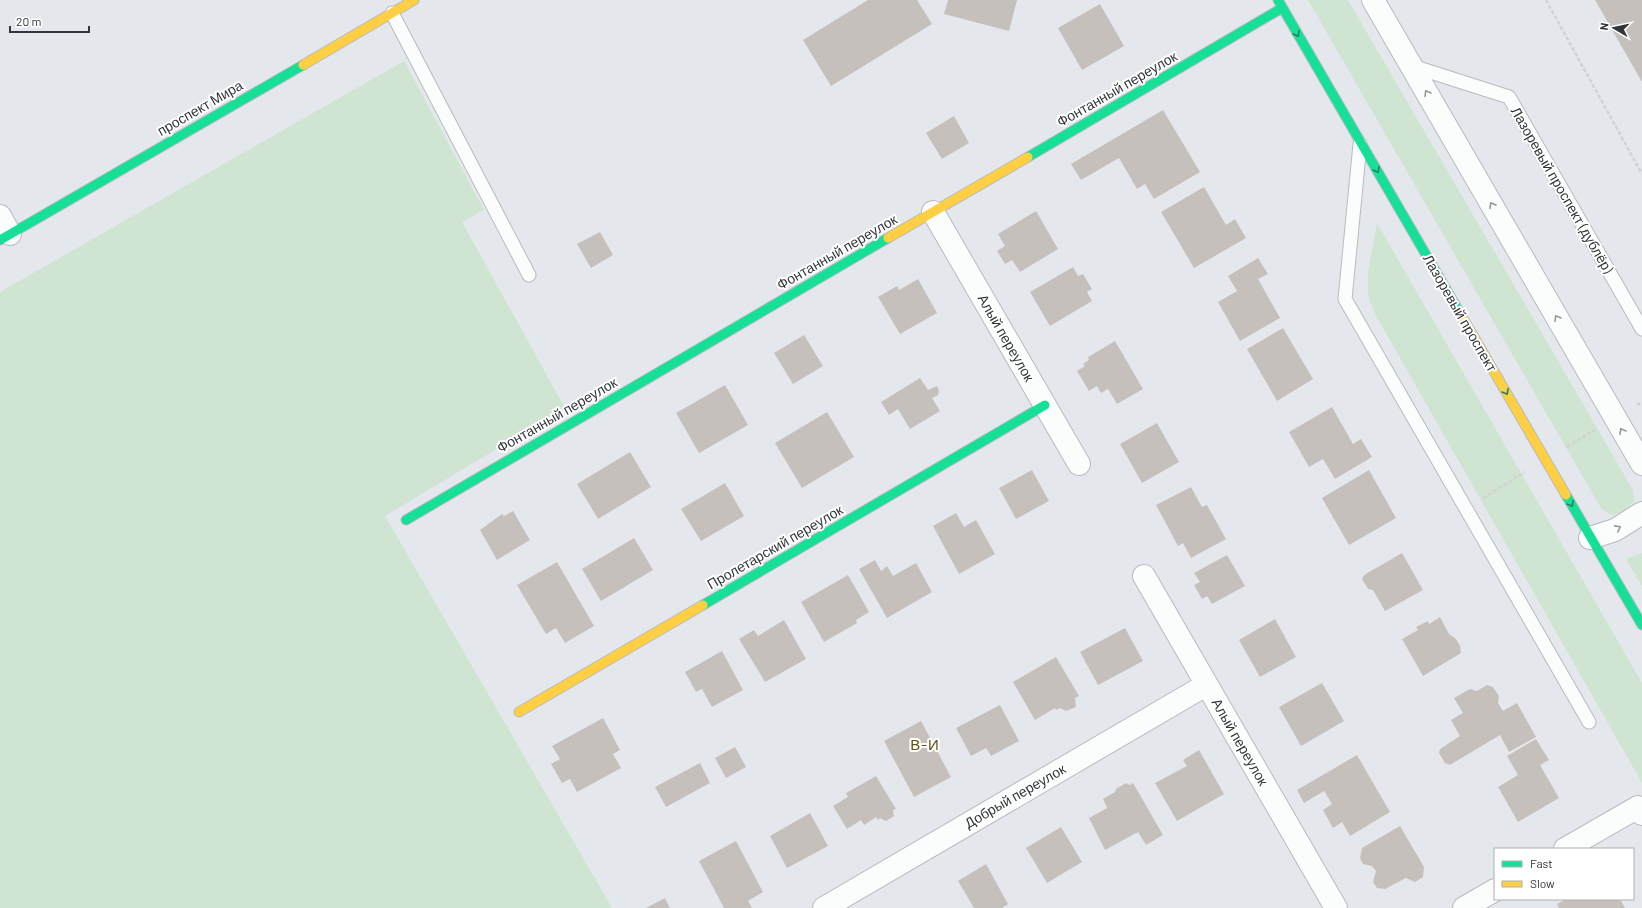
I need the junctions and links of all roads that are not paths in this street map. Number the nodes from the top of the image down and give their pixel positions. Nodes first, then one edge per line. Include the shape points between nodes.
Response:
1 (414, 0) edge
2 (1373, 0) edge
3 (1280, 4) edge
4 (392, 13) junction
5 (1412, 66) junction
6 (1361, 142) junction
7 (933, 212) junction
8 (3, 230) edge
9 (529, 275) dead end
10 (1642, 329) edge
11 (1045, 405) junction
12 (1079, 464) dead end
13 (1642, 464) edge
14 (1642, 513) edge
15 (406, 520) dead end
16 (1590, 538) junction
17 (1144, 576) dead end
18 (1642, 626) edge
19 (1206, 685) junction
20 (519, 712) dead end
21 (1589, 722) dead end
22 (1640, 810) edge
23 (1567, 848) edge
24 (1494, 891) edge
25 (824, 908) edge
26 (1336, 908) edge
27 (1464, 908) edge

1 - 4 street, проспект Мира
2 - 5 street
3 -> 6 street, Лазоревый проспект
3 - 7 street, Фонтанный переулок
4 - 8 street, проспект Мира
4 - 9 lane
5 - 10 lane, Лазоревый проспект (дублёр) via 1509,96
13 -> 5 street
6 -> 16 street, Лазоревый проспект
6 - 21 lane via 1345,299
7 - 11 street, Алый переулок
7 - 15 street, Фонтанный переулок
11 - 12 street, Алый переулок
11 - 20 street, Пролетарский переулок
16 -> 14 street via 1615,530
16 - 18 street, Лазоревый проспект
17 - 19 street, Алый переулок
19 - 25 street, Добрый переулок
19 - 26 street, Алый переулок
22 - 23 street
24 - 27 street

